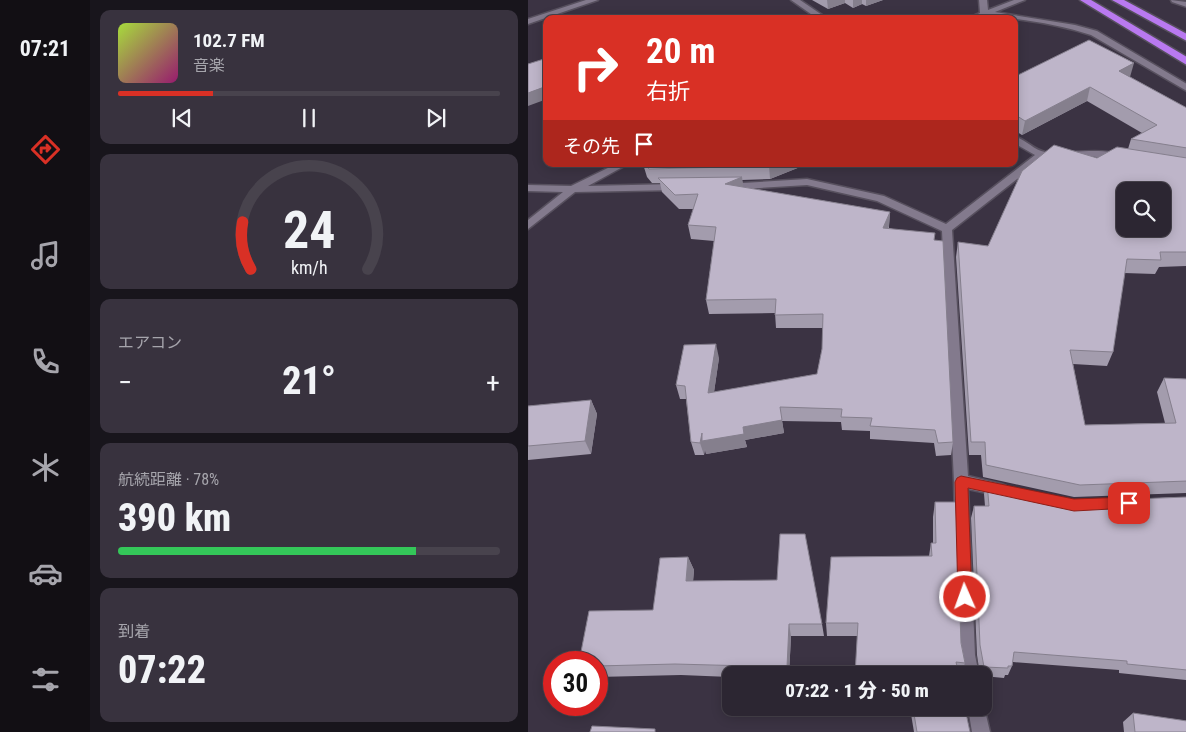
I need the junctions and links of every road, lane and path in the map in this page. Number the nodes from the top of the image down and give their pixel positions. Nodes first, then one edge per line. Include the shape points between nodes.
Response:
1 (594, 0) edge
2 (794, 0) edge
3 (982, 0) edge
4 (1021, 0) edge
5 (1084, 0) edge
6 (1118, 0) edge
7 (1176, 0) edge
8 (1186, 5) edge
9 (984, 13) junction
10 (549, 15) edge
11 (818, 15) edge
12 (979, 15) edge
13 (997, 15) edge
14 (543, 17) edge
15 (1018, 18) edge
16 (528, 22) edge
17 (1186, 28) edge
18 (1186, 38) edge
19 (1186, 62) edge
20 (1186, 88) edge
21 (1018, 141) edge
22 (1042, 155) junction
23 (1129, 159) edge
24 (617, 167) edge
25 (687, 187) edge
26 (715, 187) edge
27 (528, 188) edge
28 (573, 189) junction
29 (528, 225) edge
30 (947, 229) junction
31 (961, 482) junction
32 (1018, 493) edge
33 (969, 666) edge
34 (978, 716) edge
35 (981, 732) edge

1 - 10 street
2 - 11 street
3 - 9 street
4 - 9 street
5 - 19 highway
6 - 17 highway
6 - 18 highway
7 - 8 street
9 - 12 street
9 - 13 street
14 - 16 street
15 - 20 street via 1094,33
21 - 22 street
22 - 23 street via 1090,153
22 - 30 street
24 - 28 street
25 - 28 street
26 - 30 street via 808,182 880,198
27 - 28 street
28 - 29 street
30 - 31 street
31 - 32 street
31 - 33 street
34 - 35 street

